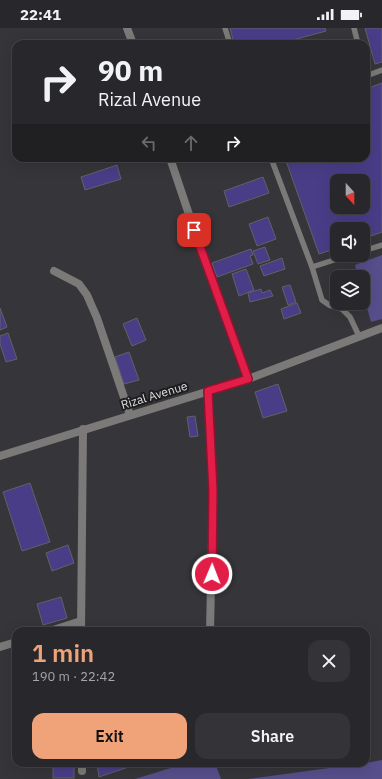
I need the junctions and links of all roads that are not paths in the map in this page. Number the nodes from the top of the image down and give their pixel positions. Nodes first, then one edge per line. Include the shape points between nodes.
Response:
1 (128, 28) edge
2 (225, 28) edge
3 (354, 28) edge
4 (132, 40) edge
5 (229, 40) edge
6 (357, 40) edge
7 (382, 70) edge
8 (370, 74) edge
9 (171, 162) edge
10 (273, 162) edge
11 (382, 245) edge
12 (370, 249) edge
13 (330, 261) edge
14 (312, 267) junction
15 (54, 271) dead end
16 (382, 328) edge
17 (359, 336) junction
18 (248, 379) junction
19 (208, 391) junction
20 (130, 415) junction
21 (84, 429) junction
22 (0, 456) edge
23 (81, 621) junction
24 (62, 627) edge
25 (81, 627) edge
26 (210, 627) edge
27 (12, 643) edge
28 (0, 647) edge

1 - 4 street
2 - 5 lane
3 - 6 lane
7 - 8 lane
9 - 18 street
10 - 14 lane
11 - 12 lane
13 - 14 lane
14 - 17 lane via 322,300 342,309 350,317
15 - 20 street via 79,284 86,295 99,323
16 - 17 street, Rizal Avenue
17 - 18 street, Rizal Avenue
18 - 19 street, Rizal Avenue
19 - 20 street, Rizal Avenue
19 - 26 street via 213,491
20 - 21 street, Rizal Avenue
21 - 22 street, Rizal Avenue
21 - 23 street
23 - 24 street
23 - 25 street
27 - 28 street

